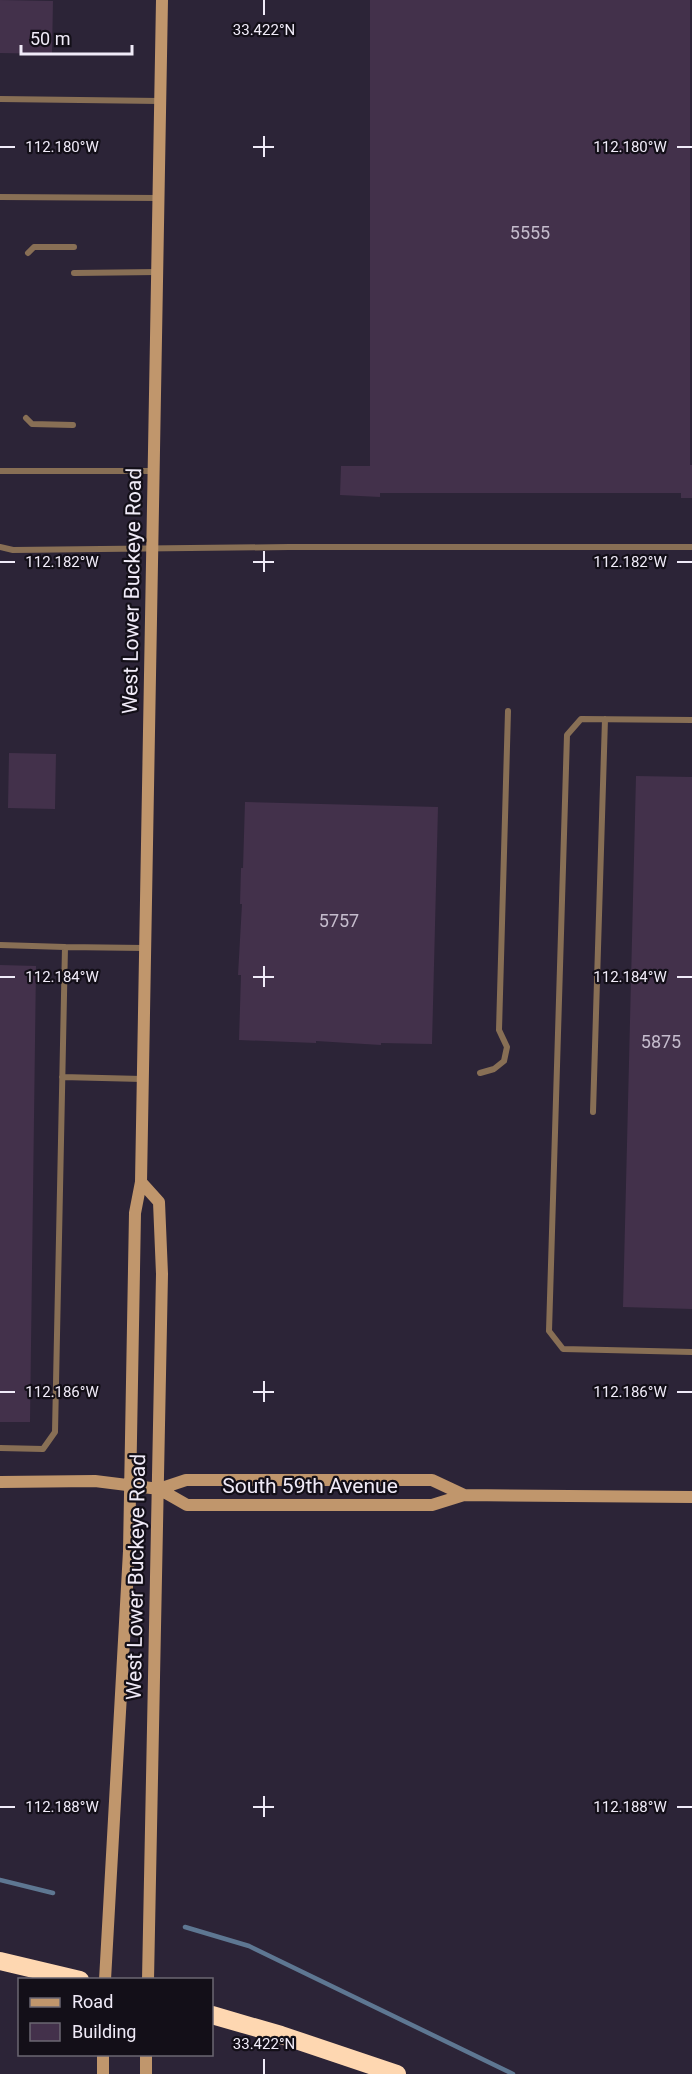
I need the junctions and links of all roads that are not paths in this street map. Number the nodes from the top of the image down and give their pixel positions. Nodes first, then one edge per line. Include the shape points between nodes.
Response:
1 (162, 0) edge
2 (0, 99) edge
3 (160, 100) junction
4 (0, 197) edge
5 (158, 198) junction
6 (74, 247) dead end
7 (28, 253) dead end
8 (156, 272) junction
9 (74, 273) dead end
10 (26, 418) dead end
11 (73, 425) dead end
12 (0, 471) edge
13 (153, 471) junction
14 (692, 547) edge
15 (0, 548) edge
16 (152, 548) junction
17 (508, 711) dead end
18 (605, 719) junction
19 (692, 720) edge
20 (0, 945) edge
21 (65, 947) junction
22 (144, 948) junction
23 (480, 1073) dead end
24 (62, 1077) junction
25 (142, 1079) junction
26 (593, 1112) dead end
27 (141, 1182) junction
28 (692, 1352) edge
29 (0, 1448) edge
30 (0, 1482) edge
31 (130, 1486) junction
32 (159, 1489) junction
33 (464, 1495) junction
34 (692, 1497) edge
35 (0, 1961) edge
36 (72, 1978) edge
37 (105, 1978) edge
38 (148, 1978) edge
39 (213, 2015) edge
40 (104, 2056) edge
41 (146, 2056) edge
42 (103, 2074) edge
43 (146, 2074) edge
44 (397, 2074) edge

1 - 3 main road, West Lower Buckeye Road
2 - 3 lane
3 - 5 main road, West Lower Buckeye Road
4 - 5 lane
5 - 8 main road, West Lower Buckeye Road
6 - 7 lane via 34,247
8 - 9 lane
8 - 13 main road, West Lower Buckeye Road
10 - 11 lane via 32,424
12 - 13 lane
13 - 16 main road, West Lower Buckeye Road
14 - 16 lane
15 - 16 lane
16 - 22 main road, West Lower Buckeye Road
17 - 23 lane via 499,1030 507,1047 504,1061
18 - 19 lane
18 - 26 lane
18 - 28 lane via 581,719 567,735 549,1331 563,1349
20 - 21 lane
21 - 22 lane
21 - 24 lane
22 - 25 main road, West Lower Buckeye Road
24 - 25 lane
24 - 29 lane via 55,1432 43,1449
25 - 27 main road, West Lower Buckeye Road
27 - 31 main road, West Lower Buckeye Road via 135,1213
27 - 32 main road, West Lower Buckeye Road via 159,1202 162,1237
30 - 31 main road, South 59th Avenue via 95,1481
31 - 32 main road, South 59th Avenue
31 - 37 main road, West Lower Buckeye Road
32 - 33 main road, South 59th Avenue via 186,1480 432,1480
32 - 33 main road, South 59th Avenue via 187,1505 432,1505
32 - 38 main road, West Lower Buckeye Road
33 - 34 main road, South 59th Avenue
35 - 36 highway
39 - 44 highway
40 - 42 main road
41 - 43 main road

